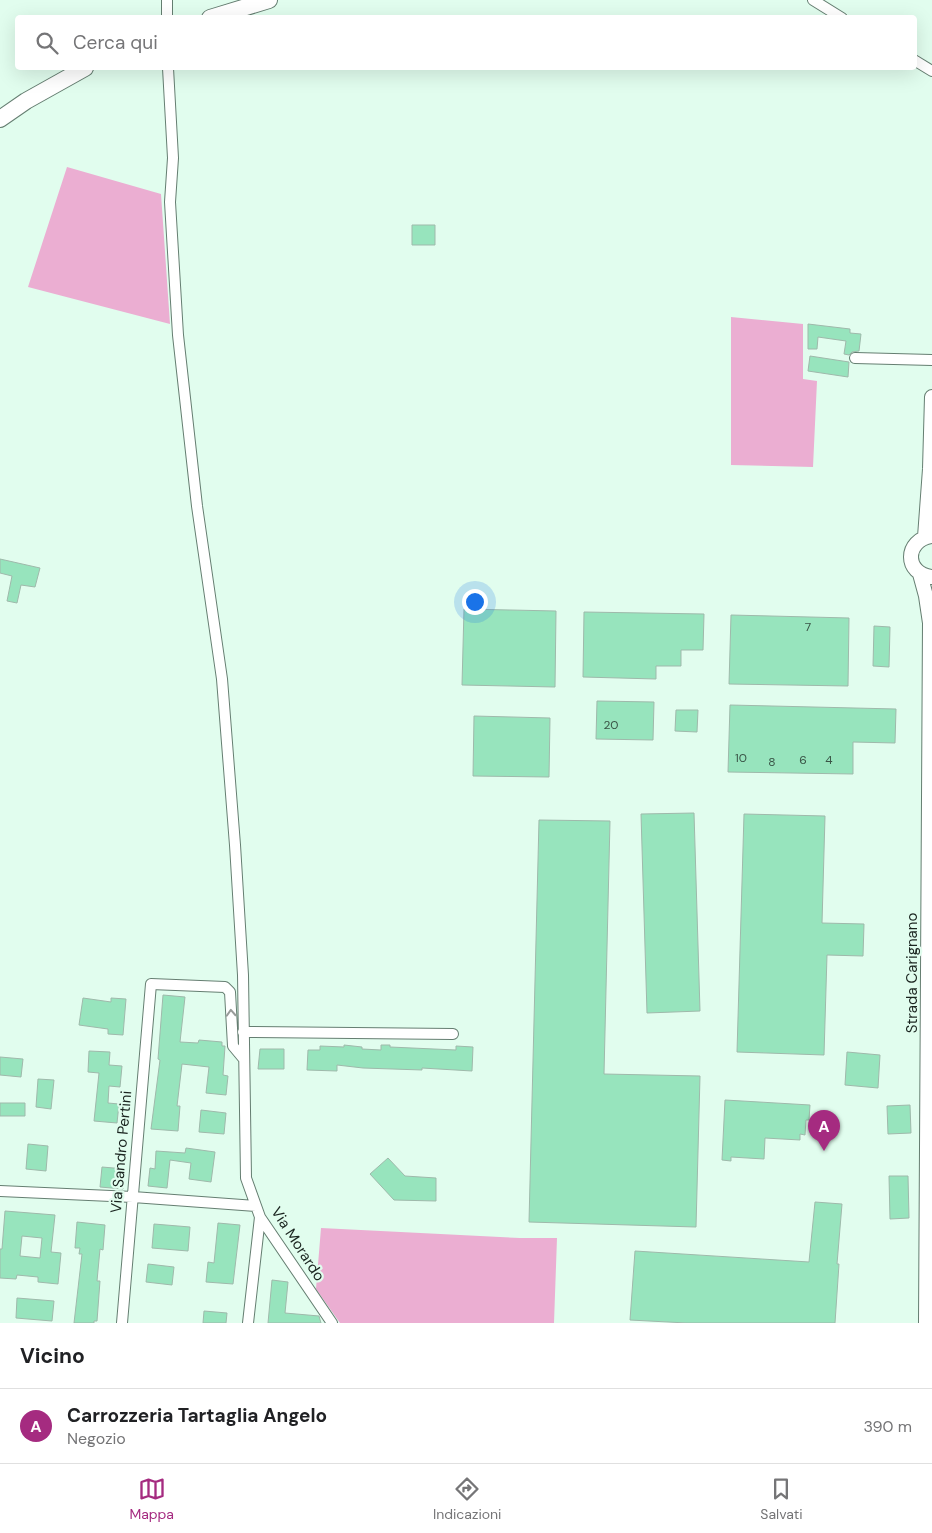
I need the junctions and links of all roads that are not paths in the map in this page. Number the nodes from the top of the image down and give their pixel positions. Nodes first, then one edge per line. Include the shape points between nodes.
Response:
1 (167, 0) edge
2 (269, 0) edge
3 (813, 0) edge
4 (167, 15) edge
5 (220, 15) edge
6 (837, 15) edge
7 (917, 62) edge
8 (81, 70) edge
9 (932, 71) edge
10 (168, 72) edge
11 (0, 119) edge
12 (854, 358) dead end
13 (932, 360) edge
14 (932, 397) edge
15 (930, 469) junction
16 (932, 489) edge
17 (928, 536) edge
18 (926, 576) edge
19 (931, 617) edge
20 (930, 926) edge
21 (151, 984) joint
22 (243, 1032) junction
23 (453, 1034) dead end
24 (243, 1058) junction
25 (0, 1191) edge
26 (133, 1197) junction
27 (929, 1198) edge
28 (256, 1206) junction
29 (260, 1217) junction
30 (122, 1323) edge
31 (248, 1323) edge
32 (332, 1323) edge
33 (926, 1323) edge

1 - 4 street
2 - 5 main road
3 - 6 street
7 - 9 street
8 - 11 main road
10 - 22 street, Via Morardo via 173,158 170,202 178,335 197,506 222,680 242,965
12 - 13 street
14 - 15 street
15 - 16 street
15 - 17 street
17 - 18 street, Strada Carignano via 916,543 911,553 914,569
18 - 19 street, Strada Carignano
19 - 20 street, Strada Carignano
20 - 27 street, Strada Carignano
24 -> 21 street, Via Morardo via 233,1046 230,992 225,987
21 - 26 street, Via Sandro Pertini
22 - 23 street
22 - 24 street, Via Morardo
24 - 28 street, Via Morardo via 246,1178
25 - 26 street
26 - 28 street
26 - 30 street, Via Sandro Pertini
27 - 33 street, Strada Carignano
28 - 29 street, Via Morardo
29 - 31 street
29 - 32 street, Via Morardo

